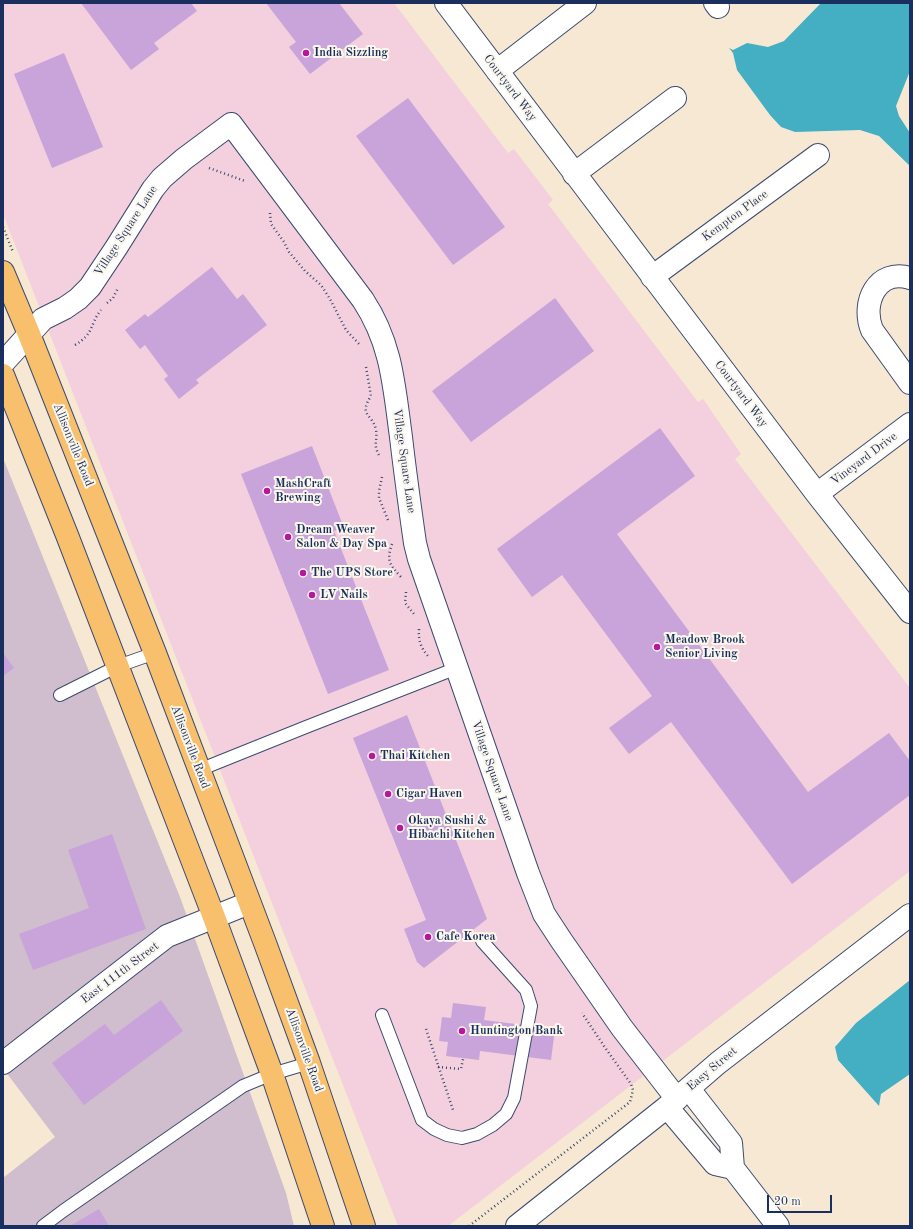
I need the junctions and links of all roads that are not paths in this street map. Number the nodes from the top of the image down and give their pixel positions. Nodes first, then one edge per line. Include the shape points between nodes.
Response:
1 (446, 3) edge
2 (585, 3) edge
3 (497, 71) junction
4 (675, 98) dead end
5 (818, 155) dead end
6 (574, 174) junction
7 (3, 272) edge
8 (652, 277) junction
9 (910, 278) edge
10 (16, 349) edge
11 (3, 376) edge
12 (910, 383) edge
13 (910, 424) edge
14 (817, 494) junction
15 (910, 612) edge
16 (155, 653) junction
17 (118, 666) junction
18 (447, 671) junction
19 (60, 695) dead end
20 (199, 770) junction
21 (249, 903) junction
22 (910, 915) edge
23 (214, 917) junction
24 (482, 941) dead end
25 (382, 1015) dead end
26 (3, 1063) edge
27 (310, 1063) junction
28 (272, 1074) junction
29 (678, 1098) junction
30 (733, 1168) junction
31 (43, 1226) edge
32 (323, 1226) edge
33 (364, 1226) edge
34 (517, 1226) edge
35 (778, 1226) edge

1 - 3 street, Courtyard Way
2 - 3 street
3 - 6 street, Courtyard Way
4 - 6 street
5 - 8 street, Kempton Place
6 - 8 street, Courtyard Way
7 - 10 main road, Allisonville Road
8 - 14 street, Courtyard Way
9 - 12 street via 898,276 883,282 872,294 868,320 872,330
10 - 16 main road, Allisonville Road
10 - 18 street, Village Square Lane via 43,319 65,308 90,287 149,194 162,178 184,158 231,124 371,312 383,338 392,368 415,543
11 - 17 main road
13 - 14 street, Vineyard Drive
14 - 15 street, Courtyard Way
16 - 17 lane
16 - 20 main road, Allisonville Road
17 - 19 lane
17 - 23 main road
18 - 20 lane
18 - 29 street, Village Square Lane via 544,914 622,1028
20 - 21 main road, Allisonville Road
21 - 23 street, East 111th Street
21 - 27 main road, Allisonville Road
22 - 29 street, Easy Street via 718,1063
23 - 26 street, East 111th Street via 167,936
23 - 28 main road
24 - 25 lane via 526,990 531,1006 514,1098 506,1114 494,1124 477,1134 462,1138 447,1135 422,1120
27 - 28 lane
27 - 33 main road, Allisonville Road
28 - 31 lane via 242,1086
28 - 32 main road
29 - 30 street via 715,1164
29 - 30 street via 731,1143
29 - 34 street, Easy Street
30 - 35 street

